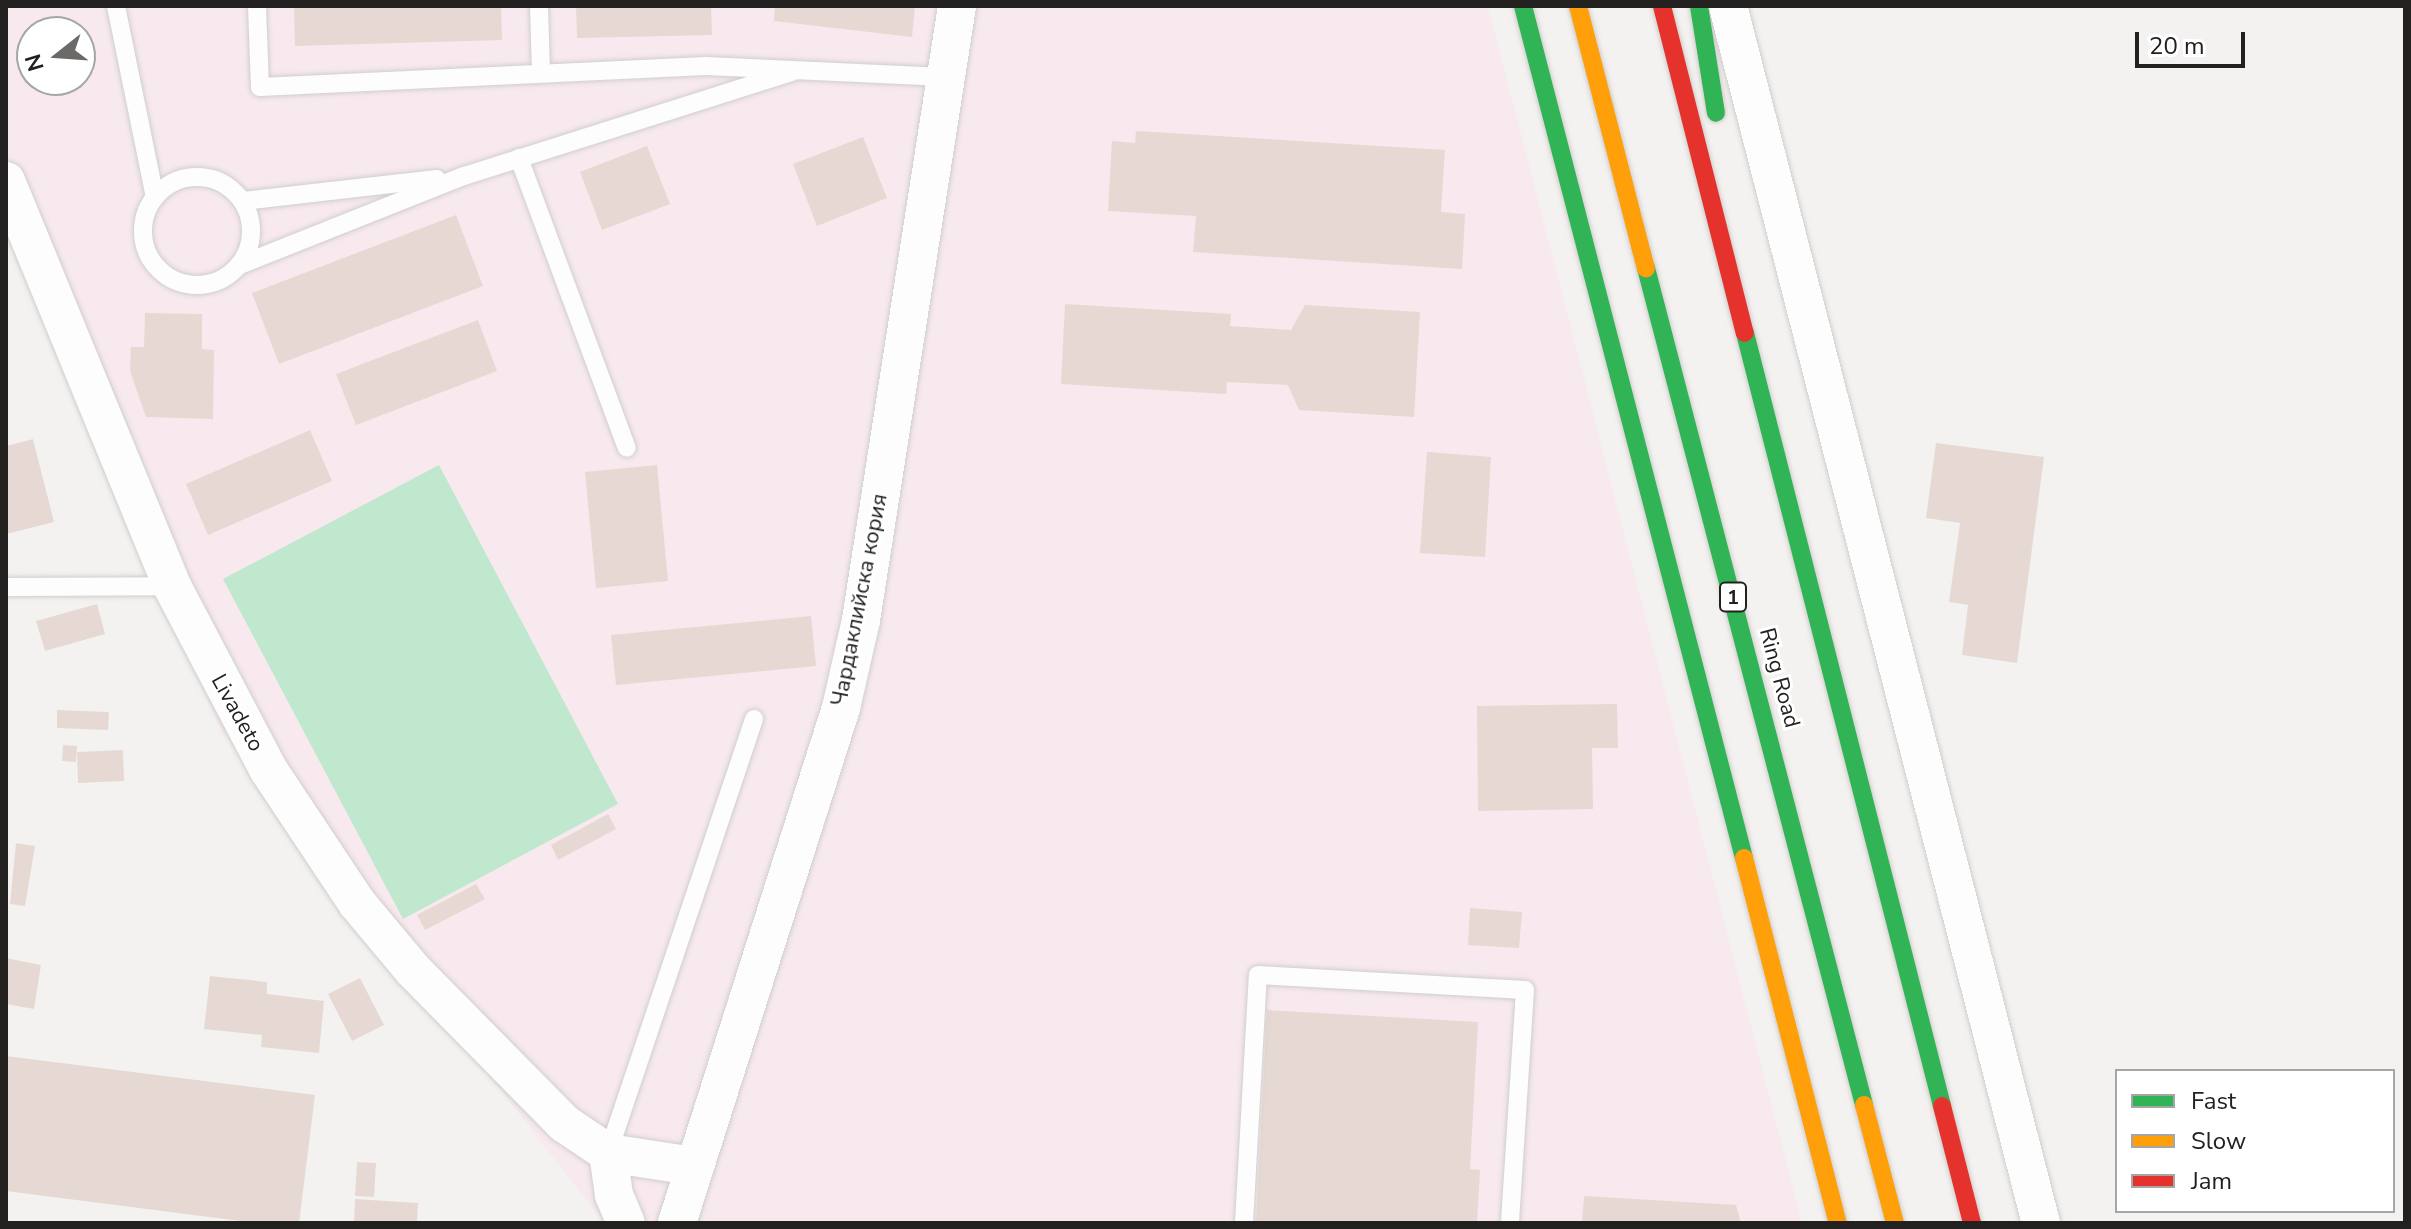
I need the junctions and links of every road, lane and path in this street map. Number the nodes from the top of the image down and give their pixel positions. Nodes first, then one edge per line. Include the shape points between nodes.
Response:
1 (116, 6) edge
2 (257, 6) edge
3 (539, 6) edge
4 (957, 6) edge
5 (1523, 6) edge
6 (1578, 6) edge
7 (1662, 6) edge
8 (1699, 6) edge
9 (1728, 6) edge
10 (809, 67) junction
11 (541, 72) junction
12 (946, 77) junction
13 (1584, 111) dead end
14 (1719, 132) dead end
15 (519, 158) junction
16 (1724, 164) dead end
17 (464, 176) junction
18 (6, 181) edge
19 (155, 197) junction
20 (243, 201) junction
21 (240, 265) junction
22 (1756, 369) junction
23 (1685, 410) junction
24 (627, 448) dead end
25 (172, 586) junction
26 (6, 587) edge
27 (754, 719) dead end
28 (608, 1153) junction
29 (693, 1166) junction
30 (626, 1223) edge
31 (677, 1223) edge
32 (1244, 1223) edge
33 (1510, 1223) edge
34 (1838, 1223) edge
35 (1895, 1223) edge
36 (1972, 1223) edge
37 (2041, 1223) edge

1 - 19 lane
2 - 11 lane via 260,87
3 - 11 lane
4 - 12 street, Чардаклийска кория
5 - 34 main road
6 - 23 main road, Ring Road / 1
7 - 22 main road
8 - 14 main road
9 - 37 street
10 - 11 lane
10 - 12 lane
10 - 15 lane
12 - 29 street, Чардаклийска кория via 861,620 841,708
13 - 23 main road
15 - 17 lane
15 - 24 lane
16 - 22 main road
17 - 20 lane
17 - 21 lane
18 - 25 street, Livadeto
19 - 20 lane via 167,185 199,176 216,179
19 - 21 lane via 143,228 148,253 164,273 195,285 211,283
20 - 21 lane via 251,233
22 - 36 main road
23 - 35 main road, Ring Road / 1
25 - 26 lane
25 - 28 street, Livadeto via 268,769 357,903 413,970 565,1124
27 - 28 lane
28 - 29 street, Livadeto
28 - 30 street via 614,1195
29 - 31 street, Чардаклийска кория
32 - 33 lane via 1258,975 1525,990

